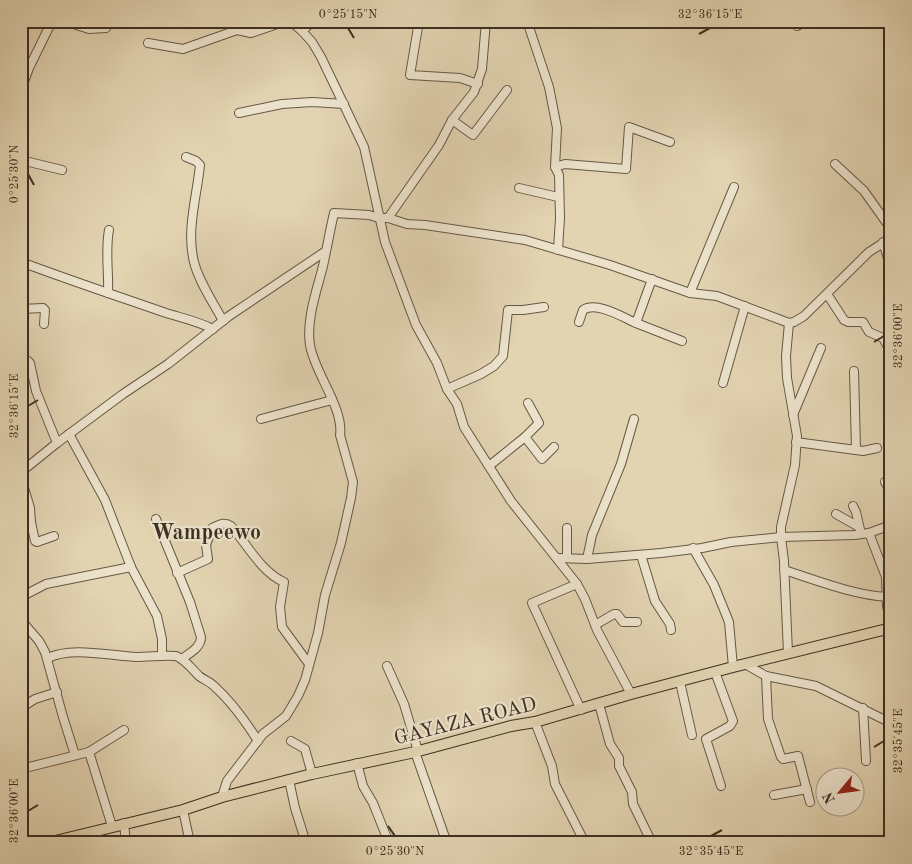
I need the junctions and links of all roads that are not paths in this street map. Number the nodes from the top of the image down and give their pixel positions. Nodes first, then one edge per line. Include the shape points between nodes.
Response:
1 (52, 21) edge
2 (64, 21) edge
3 (286, 21) edge
4 (290, 21) edge
5 (313, 21) edge
6 (419, 21) edge
7 (486, 21) edge
8 (527, 21) edge
9 (807, 21) edge
10 (797, 26) dead end
11 (106, 28) dead end
12 (302, 31) junction
13 (148, 44) dead end
14 (478, 84) junction
15 (21, 90) edge
16 (507, 90) dead end
17 (344, 104) junction
18 (239, 113) dead end
19 (452, 120) junction
20 (670, 142) dead end
21 (186, 157) dead end
22 (21, 160) edge
23 (835, 164) dead end
24 (555, 167) junction
25 (62, 170) dead end
26 (734, 187) dead end
27 (519, 188) dead end
28 (558, 198) junction
29 (379, 218) junction
30 (388, 218) junction
31 (891, 229) edge
32 (109, 230) dead end
33 (891, 238) edge
34 (883, 242) junction
35 (558, 250) junction
36 (326, 251) junction
37 (21, 262) edge
38 (891, 268) edge
39 (652, 279) junction
40 (108, 293) junction
41 (690, 293) junction
42 (827, 294) junction
43 (745, 306) junction
44 (544, 307) dead end
45 (21, 309) edge
46 (223, 321) junction
47 (579, 322) dead end
48 (636, 323) junction
49 (789, 323) junction
50 (44, 324) dead end
51 (213, 329) junction
52 (682, 341) dead end
53 (821, 348) dead end
54 (891, 352) edge
55 (21, 360) edge
56 (854, 371) dead end
57 (723, 383) dead end
58 (448, 389) junction
59 (332, 400) junction
60 (528, 403) dead end
61 (793, 415) junction
62 (261, 419) dead end
63 (634, 419) dead end
64 (69, 434) junction
65 (525, 437) junction
66 (57, 442) junction
67 (796, 442) junction
68 (554, 447) dead end
69 (877, 448) dead end
70 (856, 449) junction
71 (489, 466) junction
72 (21, 472) edge
73 (21, 478) edge
74 (885, 482) dead end
75 (891, 492) edge
76 (853, 506) dead end
77 (836, 514) dead end
78 (156, 519) dead end
79 (891, 525) edge
80 (567, 528) dead end
81 (863, 532) junction
82 (54, 536) dead end
83 (781, 537) junction
84 (693, 548) junction
85 (641, 555) junction
86 (557, 558) junction
87 (566, 558) junction
88 (588, 559) junction
89 (131, 567) junction
90 (784, 570) junction
91 (177, 573) junction
92 (888, 576) edge
93 (577, 584) junction
94 (21, 596) edge
95 (886, 597) junction
96 (637, 622) dead end
97 (891, 624) edge
98 (23, 625) edge
99 (595, 625) junction
100 (891, 628) edge
101 (671, 630) dead end
102 (788, 653) junction
103 (162, 656) junction
104 (48, 658) junction
105 (182, 659) junction
106 (309, 664) junction
107 (745, 664) junction
108 (387, 666) dead end
109 (733, 667) junction
110 (715, 672) junction
111 (766, 676) junction
112 (680, 682) junction
113 (57, 692) junction
114 (631, 694) junction
115 (599, 704) junction
116 (21, 708) edge
117 (863, 708) junction
118 (581, 710) junction
119 (534, 722) junction
120 (891, 724) edge
121 (124, 730) dead end
122 (692, 735) dead end
123 (258, 741) junction
124 (291, 741) dead end
125 (416, 751) junction
126 (89, 752) junction
127 (75, 754) junction
128 (866, 762) dead end
129 (357, 763) junction
130 (21, 769) edge
131 (312, 774) junction
132 (289, 780) junction
133 (721, 786) dead end
134 (807, 789) junction
135 (774, 795) dead end
136 (222, 797) junction
137 (810, 802) dead end
138 (183, 810) junction
139 (124, 823) junction
140 (112, 826) junction
141 (21, 832) edge
142 (24, 843) edge
143 (46, 843) edge
144 (126, 843) edge
145 (190, 843) edge
146 (306, 843) edge
147 (389, 843) edge
148 (447, 843) edge
149 (585, 843) edge
150 (652, 843) edge

1 - 15 street
2 - 11 street via 89,29
3 - 13 street via 251,33 237,30 183,49
4 - 12 street
5 - 12 street
6 - 14 street via 410,75 460,78
7 - 14 street
8 - 24 street via 549,87 558,128
9 - 10 street
12 - 17 street via 321,57
14 - 19 street
16 - 19 street via 473,136
17 - 18 street via 282,104
17 - 29 street via 364,147
19 - 30 street via 429,160
20 - 24 street via 629,127 626,169 565,164
21 - 46 street via 200,165 191,240 194,262
22 - 25 street
23 - 31 street via 864,191
24 - 28 street via 559,175
26 - 41 street
27 - 28 street
28 - 35 street
29 - 30 street
29 - 36 street via 334,213
29 - 58 street via 416,325
30 - 35 street via 407,224 525,240
32 - 40 street via 106,253
33 - 34 street
34 - 38 street
34 - 42 street
35 - 39 street
36 - 46 street
36 - 59 street via 309,339
37 - 40 street
39 - 41 street
39 - 48 street
40 - 51 street
41 - 43 street via 717,296
42 - 49 street via 804,316
42 - 54 street via 844,320 863,322 869,332 883,338
43 - 49 street
43 - 57 street
44 - 58 street via 508,310 503,356 481,374
45 - 50 street via 43,308
46 - 51 street
47 - 48 street via 582,310 590,307
48 - 52 street
49 - 61 street via 786,356
51 - 64 street
53 - 61 street
55 - 66 street via 30,363 36,391
56 - 70 street
58 - 71 street via 464,427
59 - 62 street
59 - 106 street via 351,474 351,498
60 - 65 street via 539,423
61 - 67 street
63 - 88 street via 621,464 592,535
64 - 66 street
64 - 89 street via 105,500
65 - 68 street via 542,459
65 - 71 street
66 - 72 street
67 - 70 street
67 - 83 street
69 - 70 street
71 - 86 street via 511,501
73 - 82 street via 35,541
74 - 75 street
76 - 81 street
77 - 81 street
78 - 91 street
79 - 81 street
80 - 87 street
81 - 83 street
81 - 92 street
83 - 84 street
83 - 90 street
84 - 85 street
84 - 109 street via 714,584 729,622
85 - 88 street
85 - 101 street via 655,601
86 - 87 street
86 - 93 street
87 - 88 street
89 - 94 street via 46,584
89 - 103 street via 157,616
90 - 95 street
90 - 102 street
91 - 105 street via 202,637 201,643
91 - 106 street via 208,559 206,544 212,528 227,523 266,570 284,582 280,607 282,627
92 - 95 street
93 - 99 street
93 - 118 street via 532,603
95 - 97 street
96 - 99 street via 623,622 618,614 614,614
98 - 104 street via 39,641
99 - 114 street
100 - 102 main road, GAYAZA ROAD
102 - 107 main road, GAYAZA ROAD
103 - 104 street via 71,653
103 - 105 street
104 - 113 street
105 - 123 street via 228,700
106 - 123 street via 298,696 286,716
107 - 109 main road, GAYAZA ROAD
107 - 111 street
108 - 125 street via 404,704
109 - 110 main road, GAYAZA ROAD
110 - 112 main road, GAYAZA ROAD
110 - 133 street via 733,720 730,726 706,738
111 - 117 street via 816,686
111 - 134 street via 768,718 780,757 798,756
112 - 114 main road, GAYAZA ROAD
112 - 122 street
113 - 116 street
113 - 127 street
114 - 115 main road, GAYAZA ROAD
115 - 118 main road, GAYAZA ROAD
115 - 150 street via 610,744 619,758 619,766 632,792 633,804
117 - 120 street
117 - 128 street
118 - 119 main road, GAYAZA ROAD
119 - 125 main road, GAYAZA ROAD
119 - 149 street via 552,766 555,784
121 - 126 street
123 - 136 street via 227,781
124 - 131 street via 305,749
125 - 129 main road, GAYAZA ROAD
125 - 148 street
126 - 127 street
126 - 140 street
127 - 130 street
129 - 131 main road, GAYAZA ROAD
129 - 147 street via 363,786
131 - 132 main road, GAYAZA ROAD
132 - 136 main road, GAYAZA ROAD
132 - 146 street
134 - 135 street
134 - 137 street
136 - 138 main road, GAYAZA ROAD
138 - 139 main road, GAYAZA ROAD
138 - 145 street
139 - 140 main road, GAYAZA ROAD
139 - 144 street
140 - 143 main road, GAYAZA ROAD
141 - 142 street

